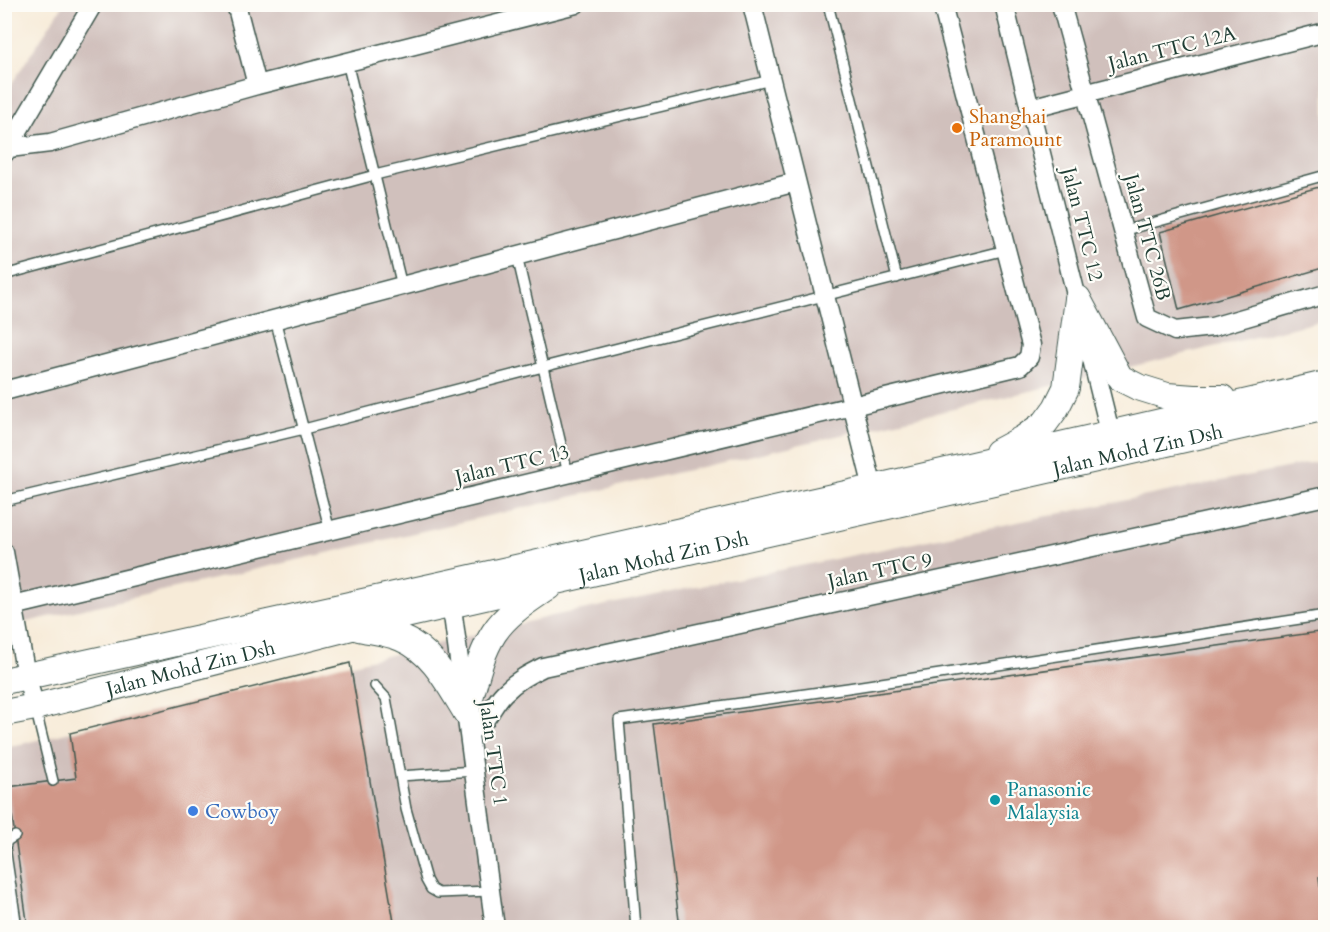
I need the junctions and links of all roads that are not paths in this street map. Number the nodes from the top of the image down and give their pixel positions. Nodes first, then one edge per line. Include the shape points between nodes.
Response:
1 (93, 4) edge
2 (236, 4) edge
3 (752, 4) edge
4 (828, 4) edge
5 (942, 4) edge
6 (1004, 4) edge
7 (1061, 4) edge
8 (575, 5) edge
9 (1326, 32) edge
10 (347, 62) junction
11 (771, 80) junction
12 (257, 85) junction
13 (1085, 93) junction
14 (1030, 108) junction
15 (7, 151) edge
16 (375, 175) junction
17 (1326, 175) edge
18 (796, 182) junction
19 (1123, 231) junction
20 (1006, 250) junction
21 (517, 256) junction
22 (4, 275) edge
23 (897, 278) junction
24 (402, 286) junction
25 (1326, 294) edge
26 (825, 296) junction
27 (1078, 299) junction
28 (275, 319) junction
29 (543, 367) junction
30 (1326, 384) edge
31 (4, 391) edge
32 (1264, 398) junction
33 (852, 406) junction
34 (1326, 407) edge
35 (304, 429) junction
36 (1114, 444) junction
37 (974, 465) junction
38 (568, 474) junction
39 (873, 488) junction
40 (1326, 496) edge
41 (4, 501) edge
42 (330, 531) junction
43 (4, 552) edge
44 (556, 581) junction
45 (450, 594) junction
46 (13, 606) junction
47 (1326, 615) edge
48 (352, 627) junction
49 (15, 678) edge
50 (375, 686) dead end
51 (35, 707) junction
52 (4, 713) edge
53 (467, 722) junction
54 (474, 771) junction
55 (400, 776) junction
56 (53, 781) dead end
57 (15, 836) dead end
58 (490, 891) junction
59 (17, 927) edge
60 (495, 927) edge
61 (636, 927) edge

1 - 15 street
2 - 12 street
3 - 11 street
4 - 23 lane
5 - 20 street
6 - 14 street, Jalan TTC 12
7 - 13 street, Jalan TTC 26B
8 - 10 street
9 - 13 street, Jalan TTC 12A
10 - 12 street
10 - 16 lane
11 - 16 lane
11 - 18 street
12 - 15 street via 50,143
13 - 14 street, Jalan TTC 12A
13 - 19 street, Jalan TTC 26B
14 - 27 street, Jalan TTC 12
16 - 22 lane
16 - 24 lane
17 - 19 lane
18 - 21 street
18 - 26 street
19 - 25 street, Jalan TTC 26B via 1147,318 1175,331 1212,327
20 - 23 lane
20 - 33 street, Jalan TTC 13 via 1031,345 1029,357 1020,366
21 - 24 street
21 - 29 lane
23 - 26 lane
24 - 28 street
26 - 29 lane
26 - 33 street
27 - 32 main road via 1120,378 1167,396
27 - 36 street, Jalan TTC 12
27 - 37 main road via 1066,388 1056,408 1045,423 1024,438
28 - 31 street
28 - 35 lane
29 - 35 lane
29 - 38 lane
30 - 32 main road, Jalan Mohd Zin Dsh
32 - 36 main road, Jalan Mohd Zin Dsh
33 - 38 street, Jalan TTC 13
33 - 39 street
34 - 36 main road, Jalan Mohd Zin Dsh
35 - 41 lane
35 - 42 lane
36 - 37 main road, Jalan Mohd Zin Dsh
36 - 44 main road, Jalan Mohd Zin Dsh
37 - 39 main road, Jalan Mohd Zin Dsh
38 - 42 street, Jalan TTC 13
39 - 45 main road, Jalan Mohd Zin Dsh
40 - 53 street, Jalan TTC 9 via 543,667 520,678 478,727
42 - 46 street, Jalan TTC 13
43 - 46 street
44 - 45 main road, Jalan Mohd Zin Dsh
44 - 53 main road via 514,611 494,632 482,658
45 - 48 main road, Jalan Mohd Zin Dsh
45 - 49 main road, Jalan Mohd Zin Dsh
45 - 53 street, Jalan TTC 1
46 - 49 street
47 - 61 lane via 619,720
48 - 51 main road, Jalan Mohd Zin Dsh
48 - 53 main road via 401,638 424,652 442,673
49 - 51 street
50 - 55 lane via 386,698
51 - 52 main road, Jalan Mohd Zin Dsh
51 - 56 lane
53 - 54 street, Jalan TTC 1
54 - 55 lane
54 - 58 street, Jalan TTC 1
55 - 58 lane via 431,889 438,893
57 - 59 lane via 5,847
58 - 60 street, Jalan TTC 1

